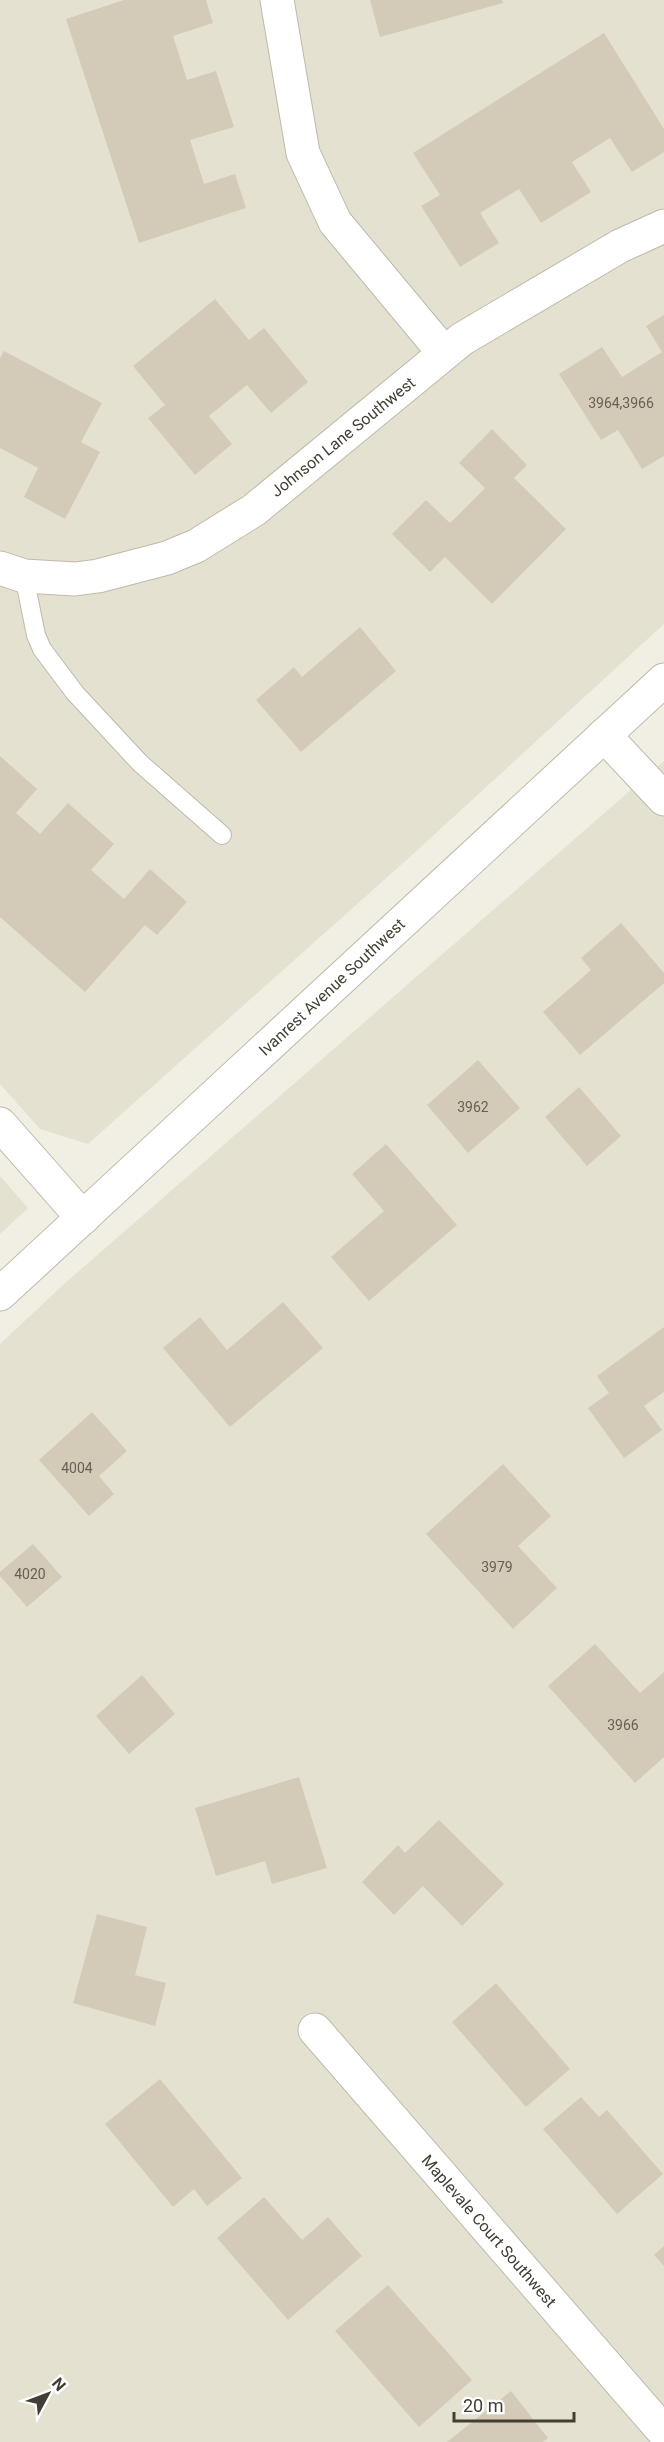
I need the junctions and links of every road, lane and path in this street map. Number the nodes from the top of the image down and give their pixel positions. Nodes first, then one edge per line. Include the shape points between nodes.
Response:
1 (277, 0) edge
2 (664, 225) edge
3 (444, 353) junction
4 (12, 572) edge
5 (664, 680) edge
6 (604, 735) junction
7 (664, 799) edge
8 (222, 835) dead end
9 (0, 1124) edge
10 (83, 1218) junction
11 (0, 1294) edge
12 (315, 2030) dead end
13 (664, 2432) edge

1 - 3 street via 303,153 335,222
2 - 3 street, Johnson Lane Southwest via 610,252
3 - 4 street, Johnson Lane Southwest via 262,504 196,546 99,576 75,579
4 - 8 lane via 42,649 75,693 140,763
5 - 6 street, Ivanrest Avenue Southwest
6 - 7 street
6 - 10 street, Ivanrest Avenue Southwest
9 - 10 street
10 - 11 street, Ivanrest Avenue Southwest
12 - 13 street, Maplevale Court Southwest

